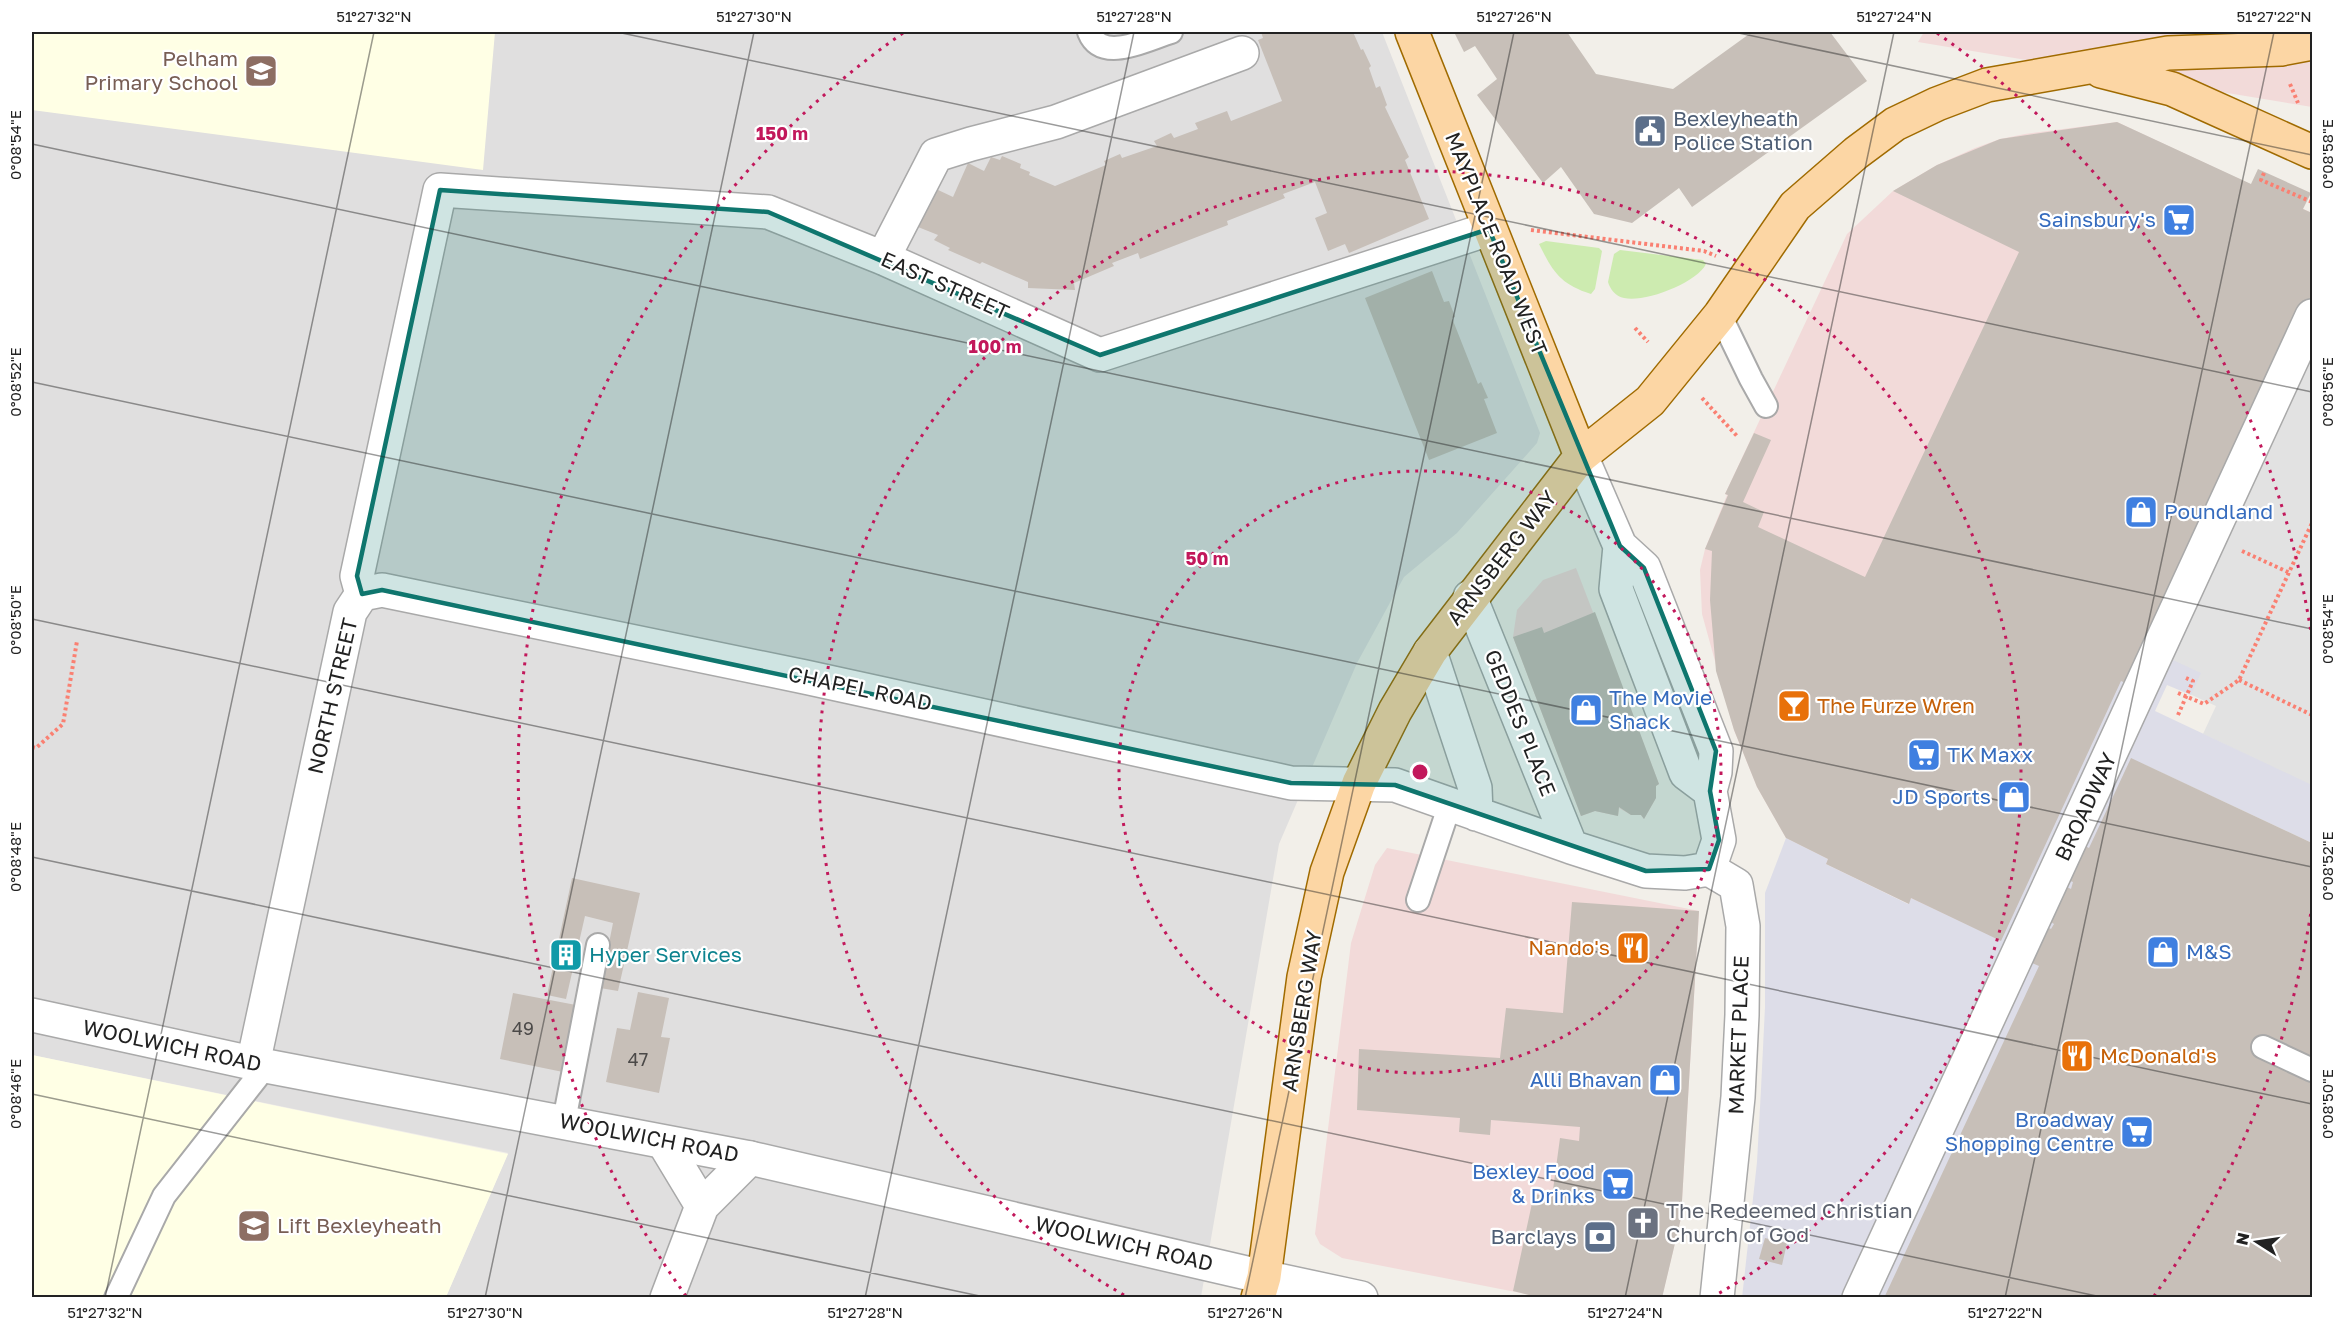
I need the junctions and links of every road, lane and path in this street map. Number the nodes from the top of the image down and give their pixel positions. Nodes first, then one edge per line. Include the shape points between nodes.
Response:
1 (1089, 32) edge
2 (1171, 32) edge
3 (1412, 32) edge
4 (2313, 43) edge
5 (1242, 53) dead end
6 (2091, 68) junction
7 (2313, 152) edge
8 (2261, 180) dead end
9 (440, 190) joint
10 (2313, 202) edge
11 (1479, 232) junction
12 (883, 258) junction
13 (1749, 271) junction
14 (1720, 315) junction
15 (2313, 316) edge
16 (1635, 328) dead end
17 (1648, 343) dead end
18 (1702, 398) dead end
19 (1766, 406) dead end
20 (1737, 436) dead end
21 (1581, 456) junction
22 (2313, 525) edge
23 (2210, 537) junction
24 (2291, 574) junction
25 (362, 594) junction
26 (1470, 597) junction
27 (77, 641) dead end
28 (1430, 652) junction
29 (2240, 680) junction
30 (2172, 691) dead end
31 (2187, 696) dead end
32 (2204, 704) junction
33 (2313, 714) edge
34 (32, 747) edge
35 (1359, 783) junction
36 (1463, 809) junction
37 (1571, 848) junction
38 (1709, 870) junction
39 (1419, 900) dead end
40 (598, 945) dead end
41 (32, 1015) edge
42 (2263, 1047) dead end
43 (259, 1065) junction
44 (2313, 1070) edge
45 (564, 1121) junction
46 (664, 1143) junction
47 (750, 1158) junction
48 (702, 1206) junction
49 (1261, 1287) edge
50 (1358, 1297) edge
51 (116, 1298) edge
52 (667, 1298) edge
53 (1717, 1298) edge
54 (1859, 1298) edge

1 - 2 lane via 1091,38 1116,50
3 - 11 main road, MAYPLACE ROAD WEST
4 - 6 main road, ARNSBERG WAY via 2281,49 2168,53
5 - 12 street via 1056,122 936,155
6 - 7 main road, ARNSBERG WAY via 2172,89
6 - 13 main road, ARNSBERG WAY via 1987,85 1895,124 1795,206
8 - 10 path
9 - 12 street, EAST STREET via 768,212
9 - 25 street, NORTH STREET via 357,576
11 - 12 street, EAST STREET via 1100,355
11 - 13 path via 1522,229 1704,251
11 - 21 main road, MAYPLACE ROAD WEST
13 - 14 main road, ARNSBERG WAY
14 - 19 lane
14 - 21 main road, ARNSBERG WAY via 1650,401
15 - 23 street, BROADWAY
16 - 17 path
18 - 20 path
21 - 26 main road, ARNSBERG WAY
21 - 38 street via 1620,546 1644,568 1716,751 1710,791 1719,840
22 - 24 path
22 - 29 path
23 - 24 path
23 - 54 street, BROADWAY
24 - 29 path
25 - 35 street, CHAPEL ROAD via 382,590 1292,783
25 - 43 street, NORTH STREET via 350,612
26 - 28 main road, ARNSBERG WAY
26 - 37 street, GEDDES PLACE
27 - 34 path via 63,724 36,748
28 - 35 main road, ARNSBERG WAY
28 - 36 street via 1475,788
29 - 32 path
29 - 33 path
30 - 32 path
31 - 32 path
35 - 36 street via 1395,785
35 - 49 main road, ARNSBERG WAY via 1327,872 1304,977
36 - 37 street
36 - 39 lane
37 - 38 street via 1646,871
38 - 53 street, MARKET PLACE via 1736,885 1743,926 1738,1097
40 - 45 lane
41 - 43 street, WOOLWICH ROAD
42 - 44 lane
43 - 45 street, WOOLWICH ROAD
43 - 51 lane via 164,1196
45 - 46 street, WOOLWICH ROAD
46 - 47 street, WOOLWICH ROAD
46 - 48 street
47 - 48 street
47 - 49 street, WOOLWICH ROAD
48 - 52 street
49 - 50 street, WOOLWICH ROAD

